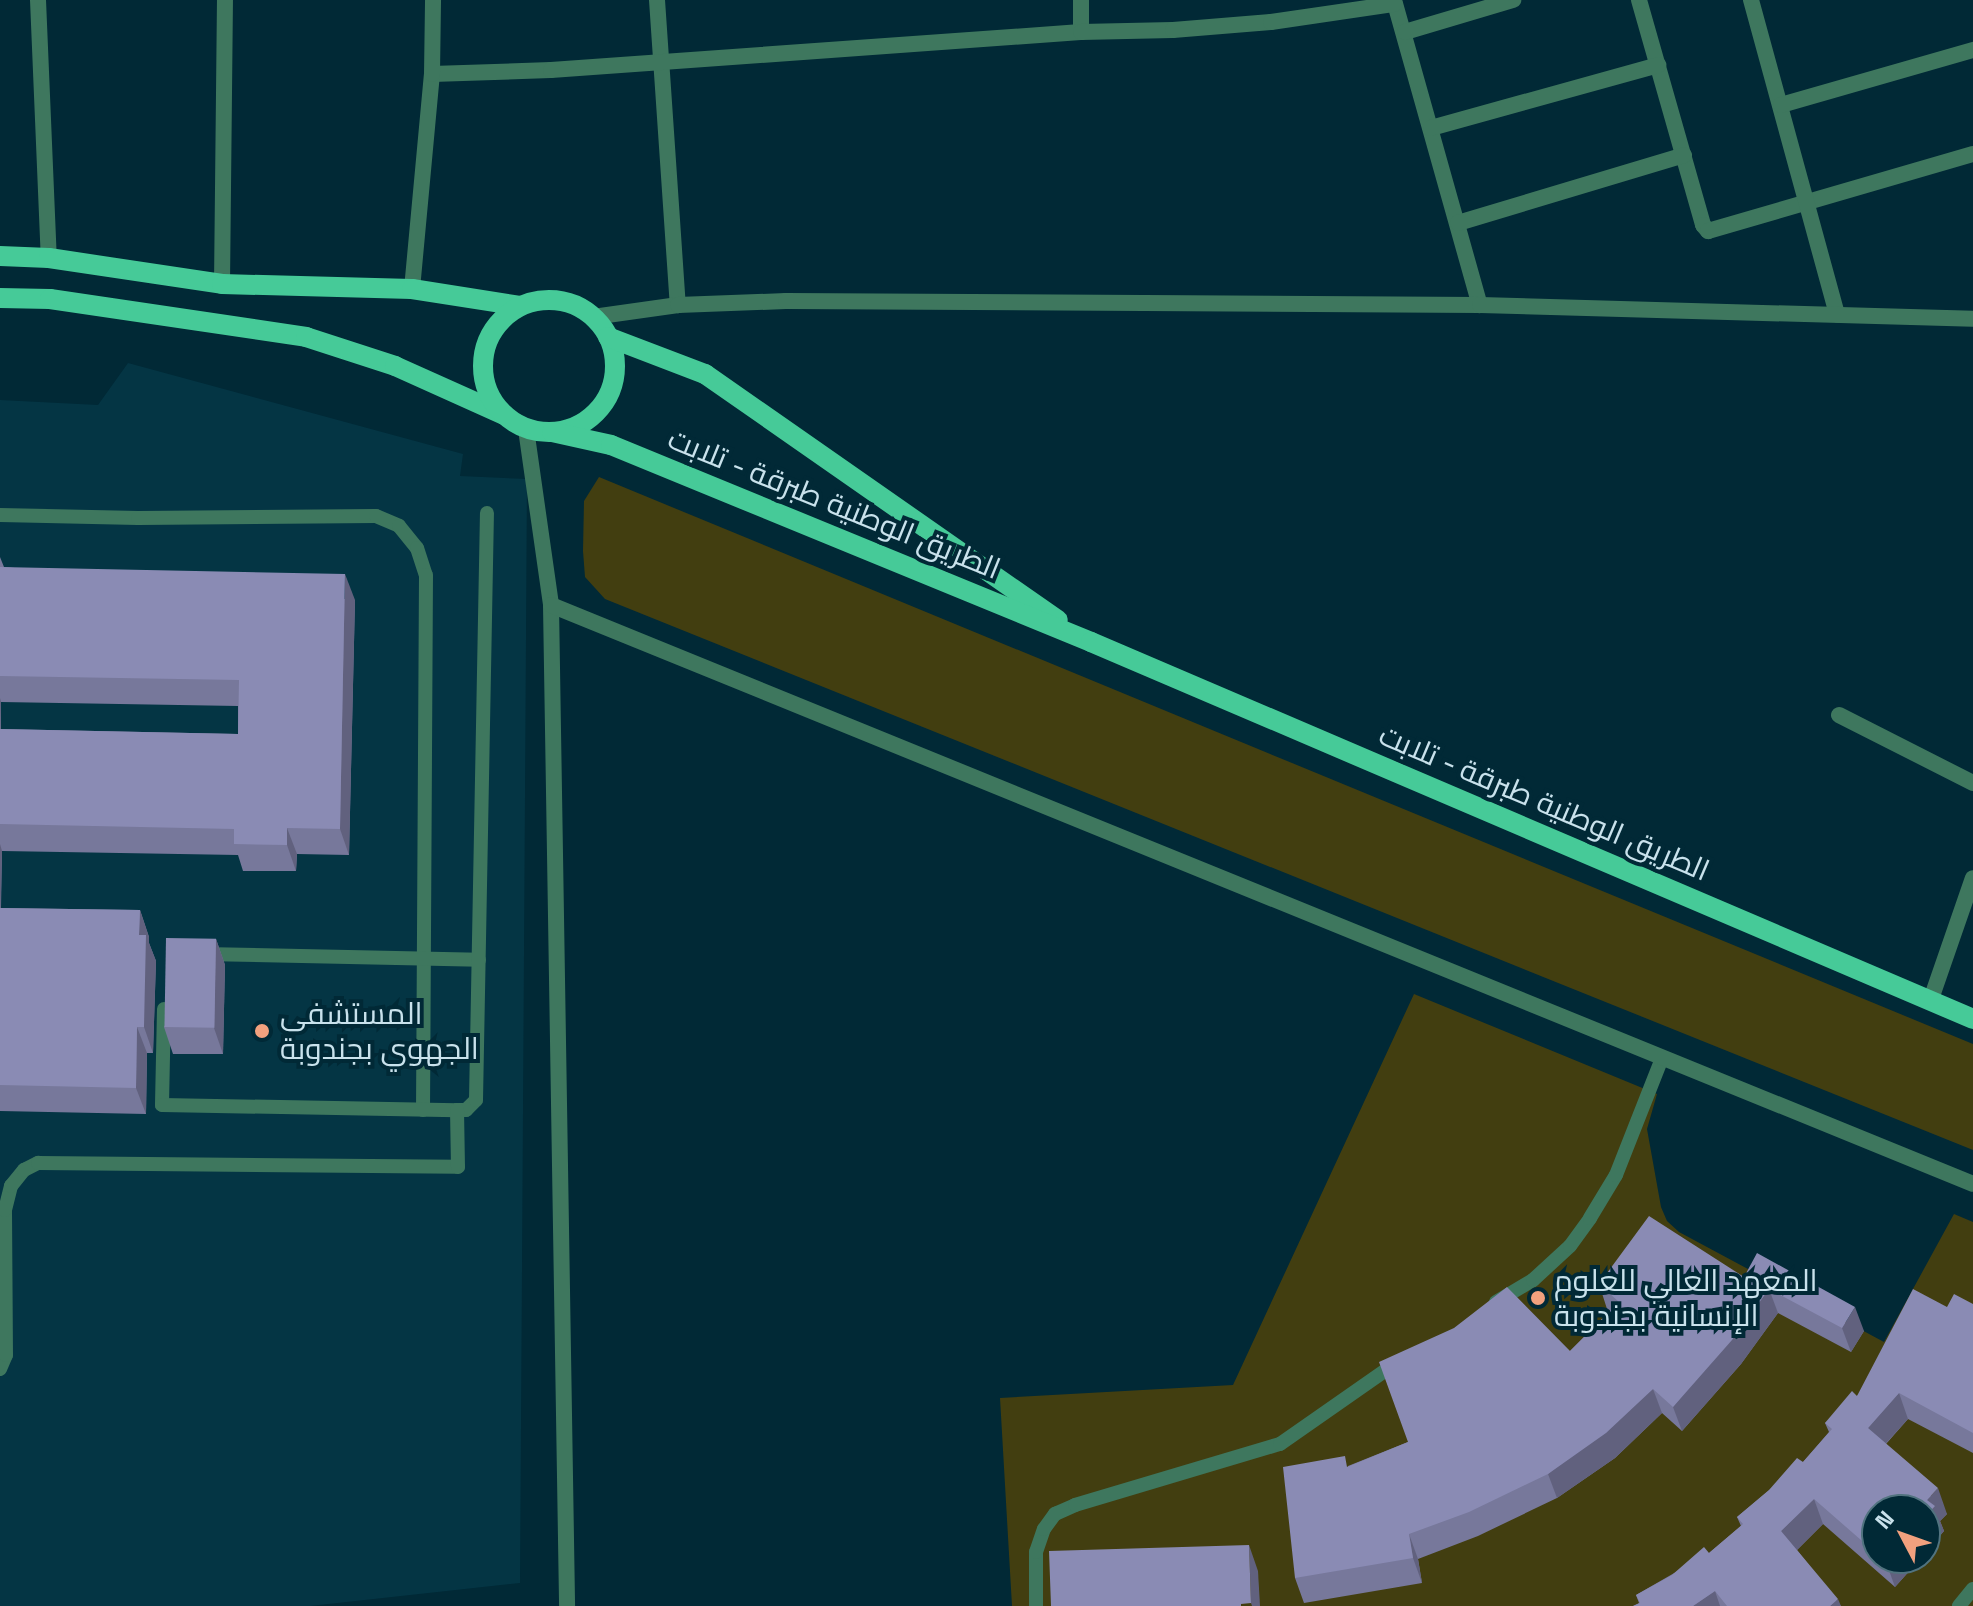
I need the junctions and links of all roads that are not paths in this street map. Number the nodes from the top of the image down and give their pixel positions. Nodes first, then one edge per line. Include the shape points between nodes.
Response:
1 (38, 0) edge
2 (225, 0) edge
3 (433, 0) edge
4 (657, 0) edge
5 (1081, 0) edge
6 (1513, 0) edge
7 (1639, 0) edge
8 (1751, 0) edge
9 (1395, 2) edge
10 (1081, 32) junction
11 (1405, 32) junction
12 (1973, 50) edge
13 (661, 60) junction
14 (1658, 65) junction
15 (432, 74) junction
16 (1781, 105) junction
17 (1431, 128) junction
18 (1973, 154) edge
19 (1684, 155) junction
20 (1809, 204) junction
21 (1458, 223) junction
22 (0, 256) edge
23 (49, 258) junction
24 (222, 284) junction
25 (412, 289) junction
26 (0, 298) edge
27 (678, 305) junction
28 (1480, 305) junction
29 (520, 306) junction
30 (1837, 314) junction
31 (593, 317) junction
32 (1973, 319) edge
33 (608, 337) junction
34 (504, 415) junction
35 (526, 429) junction
36 (552, 432) junction
37 (487, 513) dead end
38 (0, 515) edge
39 (551, 605) junction
40 (1091, 642) junction
41 (1839, 715) dead end
42 (1973, 783) edge
43 (1973, 878) edge
44 (181, 954) edge
45 (424, 959) junction
46 (479, 960) junction
47 (165, 992) edge
48 (1930, 1002) junction
49 (1973, 1019) edge
50 (1662, 1058) junction
51 (423, 1110) junction
52 (457, 1110) junction
53 (1973, 1184) edge
54 (1483, 1310) edge
55 (1408, 1356) edge
56 (0, 1369) edge
57 (1973, 1589) edge
58 (570, 1604) edge
59 (1036, 1606) edge
60 (1959, 1606) edge

1 - 23 street
2 - 24 street
3 - 15 street
4 - 13 street
5 - 10 street
6 - 11 street
7 - 14 street
8 - 16 street
9 - 10 street via 1271,22
9 - 11 street
10 - 13 street
11 - 17 street
12 - 16 street
13 - 15 street
13 - 27 street
14 - 17 street
14 - 19 street
15 - 25 street
16 - 20 street
17 - 21 street
18 - 20 street
19 - 20 street via 1708,231
19 - 21 street
20 - 30 street
21 - 28 street
22 - 23 main road
23 - 24 main road
24 - 25 main road
25 - 29 main road
26 - 34 main road via 50,299 306,337 395,366
27 - 28 street
27 - 31 street
28 - 30 street
29 - 31 main road via 558,300
29 - 34 main road via 496,327 483,356 490,398
30 - 32 street
31 - 33 main road
33 - 36 main road via 615,358 605,400 573,428
33 - 40 main road, الطريق الوطنية طبرقة - تلابت via 705,374
34 - 35 main road
35 - 36 main road
35 - 39 street
36 - 40 main road, الطريق الوطنية طبرقة - تلابت via 611,445
37 - 46 lane
38 - 45 lane via 376,516 399,526 417,548 426,575
39 - 50 street
39 - 58 street
40 - 48 main road, الطريق الوطنية طبرقة - تلابت
41 - 42 street
43 - 48 street
44 - 45 lane
45 - 46 lane
45 - 51 lane
46 - 52 lane via 476,1100 466,1110
47 - 51 lane via 162,1105
48 - 49 main road, الطريق الوطنية طبرقة - تلابت
50 - 53 street
50 - 54 lane via 1616,1175 1590,1218 1570,1246 1533,1280
51 - 52 lane
52 - 56 lane via 458,1167 38,1163 24,1170 11,1186 5,1210 6,1355
55 - 59 lane via 1280,1444 1055,1514 1036,1552
57 - 60 lane

